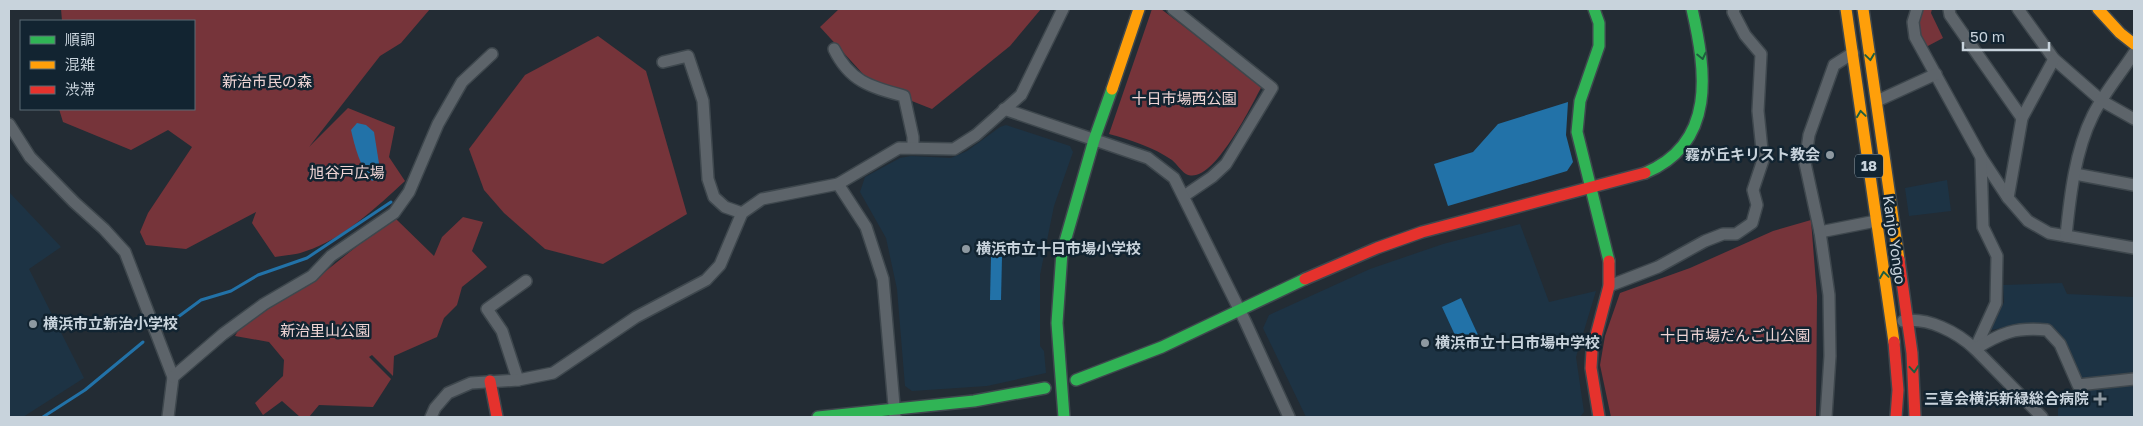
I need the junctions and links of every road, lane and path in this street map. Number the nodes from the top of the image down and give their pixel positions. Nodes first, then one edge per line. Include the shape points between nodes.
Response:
1 (1063, 9) edge
2 (1139, 9) edge
3 (1173, 9) edge
4 (1594, 9) edge
5 (1682, 9) edge
6 (1692, 9) edge
7 (1734, 9) edge
8 (1846, 9) edge
9 (1863, 9) edge
10 (1918, 9) edge
11 (1949, 9) edge
12 (2018, 9) edge
13 (2098, 9) edge
14 (2134, 44) edge
15 (834, 49) dead end
16 (1853, 53) junction
17 (2134, 53) edge
18 (492, 54) dead end
19 (2054, 59) junction
20 (663, 62) dead end
21 (1936, 74) junction
22 (1876, 101) junction
23 (2102, 101) junction
24 (1004, 109) junction
25 (2022, 118) junction
26 (2134, 119) edge
27 (9, 124) edge
28 (1094, 140) junction
29 (913, 148) junction
30 (1981, 157) junction
31 (2075, 174) junction
32 (838, 184) junction
33 (2134, 184) edge
34 (1591, 186) junction
35 (1184, 196) junction
36 (2008, 198) junction
37 (742, 213) junction
38 (1876, 221) junction
39 (1820, 232) junction
40 (2066, 236) junction
41 (2134, 248) edge
42 (526, 281) dead end
43 (1609, 286) junction
44 (1240, 310) junction
45 (1908, 320) junction
46 (1892, 323) junction
47 (1975, 349) junction
48 (173, 377) junction
49 (2134, 379) edge
50 (518, 380) junction
51 (1076, 380) dead end
52 (490, 381) junction
53 (1045, 388) dead end
54 (2032, 412) edge
55 (895, 414) edge
56 (168, 417) edge
57 (431, 417) edge
58 (497, 417) edge
59 (818, 417) edge
60 (1064, 417) edge
61 (1289, 417) edge
62 (1599, 417) edge
63 (1826, 417) edge
64 (1896, 417) edge
65 (1915, 417) edge
66 (2042, 417) edge

1 - 24 street via 1021,95
2 - 28 street
3 - 35 street via 1272,88 1226,164 1212,178
4 - 34 street via 1600,22 1599,53 1580,99 1577,115 1577,132
5 - 34 street via 1695,90 1679,134 1651,161
6 -> 34 street via 1705,78 1701,108 1686,140 1672,156 1639,177
7 - 43 street via 1745,35 1760,54 1758,111 1763,160 1753,190 1757,205 1752,223 1736,234 1723,234 1705,241 1658,267
8 - 16 street, Kanjo Yongo / 18
9 -> 22 street, Kanjo Yongo / 18
10 - 21 street via 1913,22 1915,37
11 - 25 street via 1950,15
12 - 19 street
13 - 14 street
15 - 29 street via 841,63 868,86 904,96 914,137
38 -> 16 street, Kanjo Yongo / 18
16 - 39 street via 1834,65 1809,135 1805,163
17 - 23 street
18 - 48 street via 462,82 438,124 409,192 394,213 331,256 312,276 264,304 223,334
19 - 23 street
19 - 25 street
20 - 37 street via 688,56 703,101 708,179 714,197 725,207
21 - 22 street
21 - 30 street
22 - 45 street, Kanjo Yongo / 18
23 - 26 street
23 - 31 street via 2082,144
24 - 28 street
24 - 29 street via 976,136 954,149
25 - 36 street
27 - 48 street via 30,157 124,252
28 - 35 street via 1148,158 1174,178
28 - 60 street via 1065,243 1058,287 1058,342
29 - 32 street via 899,148
30 - 36 street
30 - 47 street via 1983,227 1997,256 1996,303
31 - 33 street
31 - 40 street
32 - 37 street via 762,198
32 - 55 street via 866,227 883,279
34 - 43 street via 1609,256
34 - 44 street via 1418,233 1348,260
35 - 44 street
36 - 40 street via 2028,221 2049,233
37 - 50 street via 720,265 706,280 636,317 553,373
38 - 39 street
46 -> 38 street, Kanjo Yongo / 18
39 - 63 street via 1829,295
40 - 41 street
42 - 50 street via 487,309 502,331
43 - 62 street via 1592,352 1591,368
44 - 51 street via 1114,368
44 - 61 street
45 - 46 street
45 - 47 street via 1932,324 1961,335
45 -> 65 street, Kanjo Yongo / 18 via 1916,391
46 - 64 street, Kanjo Yongo / 18 via 1898,390
47 - 49 street via 1999,334 2028,328 2047,330 2060,344 2078,385
47 - 54 street
48 - 56 street
50 - 52 street
52 - 57 street via 471,383 448,393
52 - 58 street
53 - 55 street
54 - 66 street
55 - 59 street

